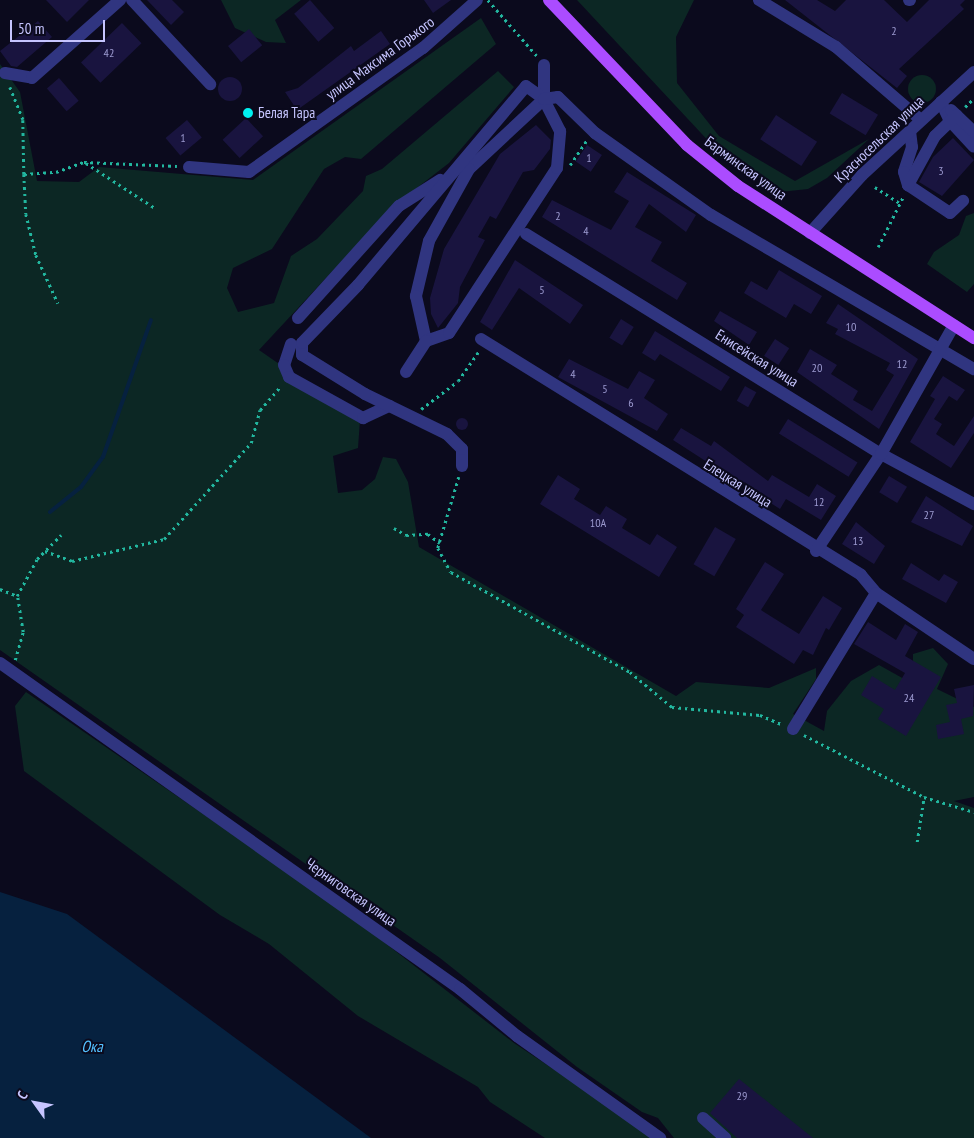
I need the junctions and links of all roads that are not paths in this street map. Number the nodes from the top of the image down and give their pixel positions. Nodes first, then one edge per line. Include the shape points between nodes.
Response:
1 (120, 0) edge
2 (132, 0) edge
3 (477, 0) edge
4 (549, 0) edge
5 (759, 0) edge
6 (544, 65) road end
7 (974, 72) edge
8 (5, 73) road end
9 (210, 84) dead end
10 (544, 99) junction
11 (941, 102) junction
12 (954, 118) junction
13 (922, 120) junction
14 (910, 131) junction
15 (974, 132) edge
16 (974, 147) edge
17 (189, 167) road end
18 (452, 173) junction
19 (908, 185) junction
20 (963, 201) dead end
21 (526, 234) dead end
22 (810, 234) junction
23 (298, 318) dead end
24 (954, 325) junction
25 (974, 338) edge
26 (483, 340) road end
27 (426, 341) junction
28 (291, 344) dead end
29 (940, 348) junction
30 (974, 369) edge
31 (406, 372) dead end
32 (389, 406) junction
33 (881, 454) junction
34 (462, 466) road end
35 (974, 504) edge
36 (816, 551) junction
37 (876, 593) junction
38 (974, 659) edge
39 (0, 663) edge
40 (793, 729) road end
41 (703, 1118) dead end
42 (660, 1138) edge
43 (725, 1138) edge

1 - 8 street via 32,78
2 - 9 street
3 - 17 street, улица Максима Горького via 423,48 249,172
4 - 22 main road, Барминская улица via 687,145 738,186
5 - 13 street via 836,47
6 - 10 street
7 - 11 street, Красносельская улица
10 - 18 street via 526,86
10 - 27 street via 469,169 429,241 416,296
10 - 27 street via 560,131 557,168 449,333
10 - 29 street via 558,97 594,133 711,215
11 - 12 street
11 - 13 street, Красносельская улица
12 - 15 street
12 - 16 street
12 - 19 street via 935,136
13 - 14 street, Красносельская улица
14 - 19 street via 912,147 904,172
14 - 22 street, Красносельская улица via 862,175
18 - 23 street via 399,206
18 - 32 street via 358,285 302,343 302,356
19 - 20 street via 950,213
21 - 33 street, Енисейская улица
22 - 24 main road, Барминская улица
24 - 25 main road, Барминская улица
24 - 29 street
26 - 36 street, Елецкая улица
27 - 31 street
28 - 32 street via 284,365 288,377 362,418
29 - 30 street
29 - 33 street
32 - 34 street via 447,434 462,449
33 - 35 street, Енисейская улица
33 - 36 street
36 - 37 street, Елецкая улица via 861,575
37 - 38 street, Елецкая улица
37 - 40 street
39 - 42 street, Черниговская улица via 460,990 517,1036
41 - 43 street

